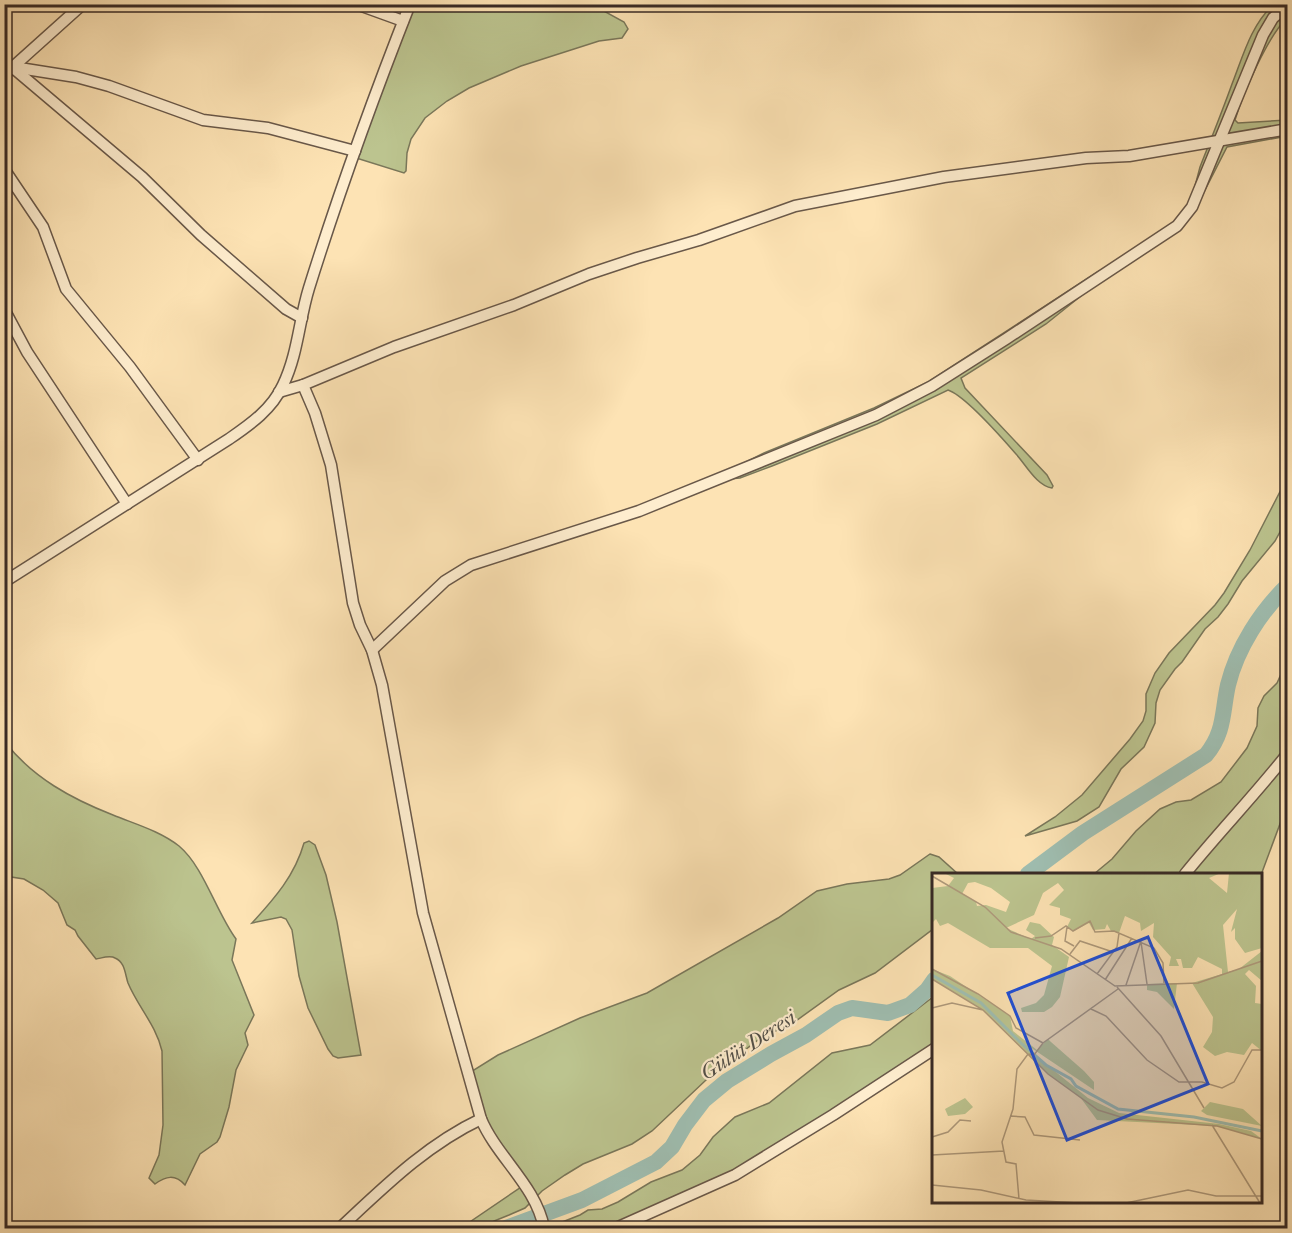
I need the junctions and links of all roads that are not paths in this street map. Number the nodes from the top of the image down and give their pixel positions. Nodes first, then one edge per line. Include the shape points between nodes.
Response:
1 (83, 4) edge
2 (356, 4) edge
3 (410, 4) edge
4 (1287, 5) edge
5 (403, 21) junction
6 (8, 71) edge
7 (1287, 129) edge
8 (1219, 139) junction
9 (355, 151) junction
10 (4, 169) edge
11 (5, 314) edge
12 (302, 318) junction
13 (303, 385) junction
14 (279, 392) junction
15 (198, 459) junction
16 (127, 504) junction
17 (4, 582) edge
18 (372, 650) junction
19 (1287, 753) edge
20 (1186, 873) edge
21 (932, 1050) edge
22 (481, 1119) junction
23 (543, 1226) edge
24 (340, 1228) edge
25 (616, 1228) edge

1 - 6 street
2 - 5 street
3 - 5 street
4 - 8 street via 1263,35
5 - 9 street
6 - 9 street via 76,77 203,120 268,128
6 - 12 street via 141,177 201,235 286,309
7 - 8 street
8 - 13 street via 1129,156 944,177 795,206 590,274
8 - 18 street via 1192,207 1177,226 932,386 867,419 639,510 471,565 445,581
9 - 12 street
10 - 15 street via 43,227 66,289
11 - 16 street
12 - 14 street via 290,370
13 - 14 street
13 - 18 street via 331,465 352,603
14 - 15 street via 251,424
15 - 16 street
16 - 17 street
18 - 22 street via 382,685 423,913
19 - 20 street
21 - 25 street via 735,1175
22 - 23 street via 532,1198
22 - 24 street via 417,1159

